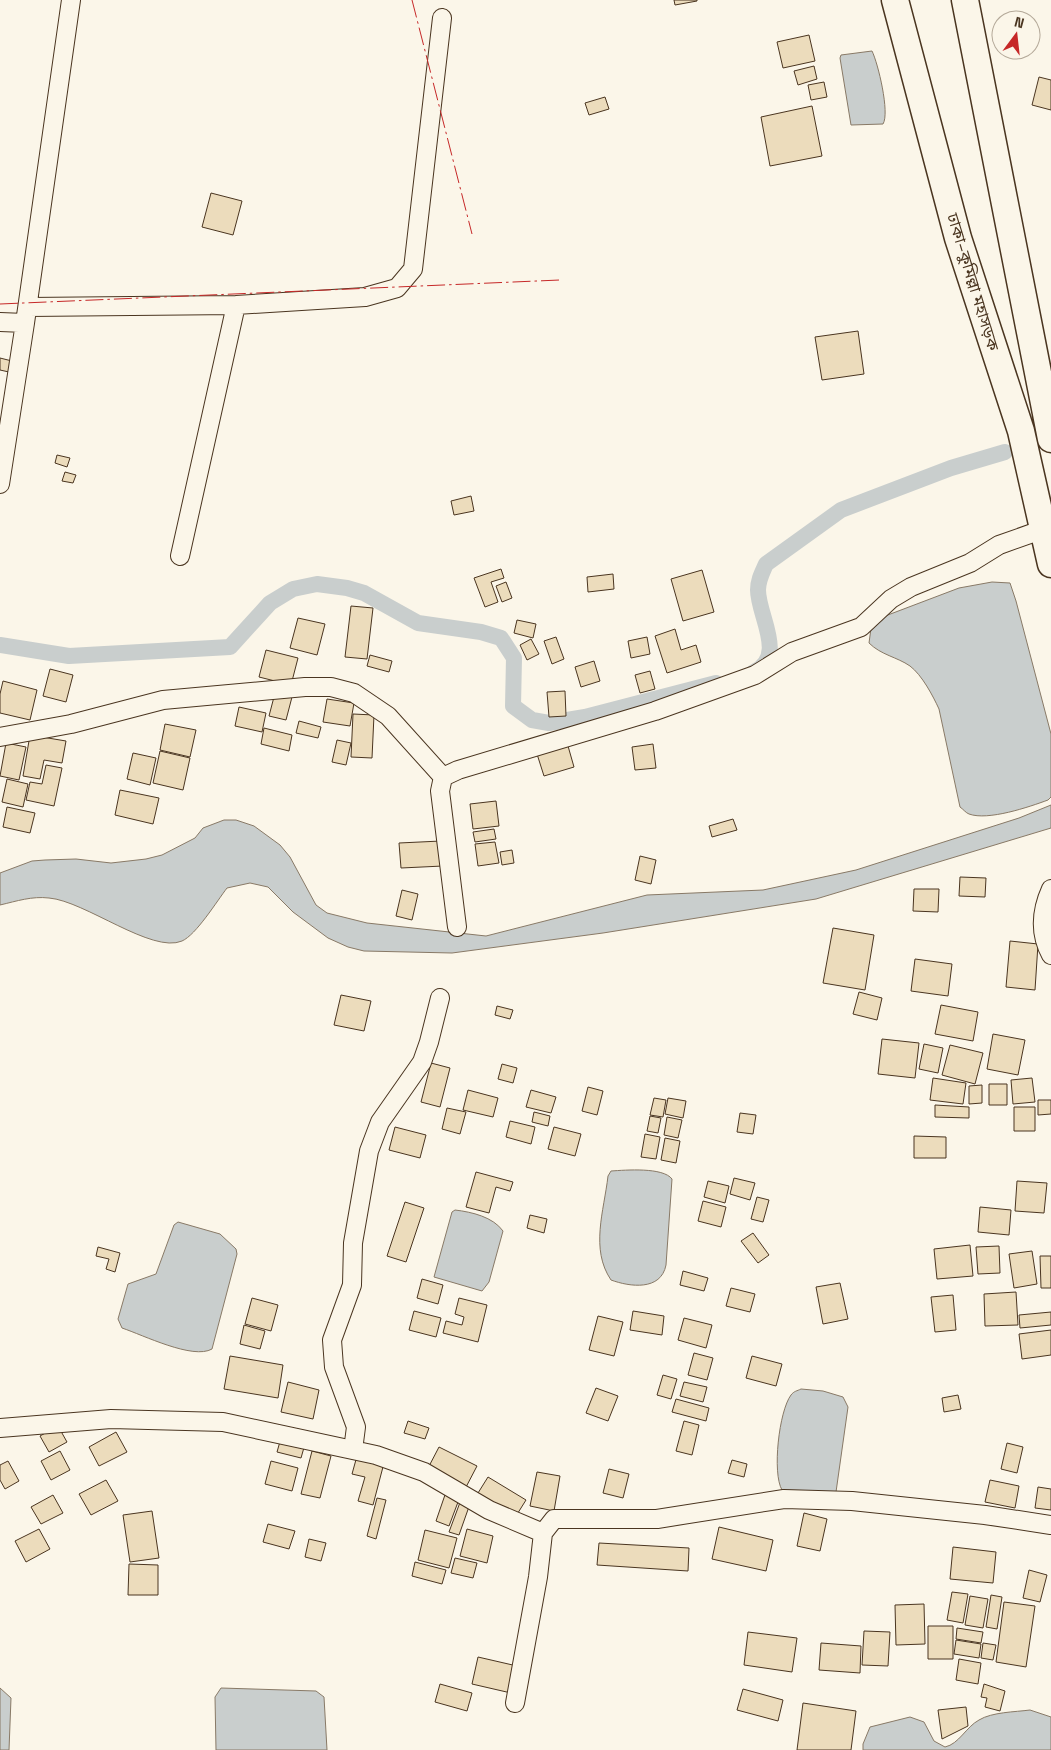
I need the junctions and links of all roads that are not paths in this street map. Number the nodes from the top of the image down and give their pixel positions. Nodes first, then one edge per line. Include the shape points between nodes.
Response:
1 (71, 0) edge
2 (895, 0) edge
3 (964, 0) edge
4 (442, 18) dead end
5 (236, 305) junction
6 (27, 315) junction
7 (0, 322) edge
8 (1051, 439) edge
9 (0, 484) edge
10 (1044, 530) junction
11 (180, 556) dead end
12 (1051, 564) edge
13 (0, 738) edge
14 (443, 777) junction
15 (1051, 889) edge
16 (457, 927) dead end
17 (1051, 955) edge
18 (440, 998) dead end
19 (0, 1428) edge
20 (353, 1450) junction
21 (1051, 1525) edge
22 (543, 1533) junction
23 (515, 1703) dead end

1 - 6 street
2 - 10 highway, ঢাকা–কুমিল্লা মহাসড়ক via 958,238 1021,431
3 - 8 highway
4 - 5 street via 412,269 397,288 366,297
5 - 6 street
5 - 11 street
6 - 7 street
6 - 9 street
10 - 12 highway, ঢাকা–কুমিল্লা মহাসড়ক
10 - 14 street via 999,545 970,563 911,586 891,599 860,628 792,652 755,675 655,711
13 - 14 street via 163,700 331,687 354,693 388,716
14 - 16 street via 440,791
15 - 17 street via 1043,906 1042,928
18 - 20 street via 422,1062 380,1122 369,1151 353,1243 352,1285 332,1340 334,1367 356,1428
19 - 20 street via 111,1419 223,1422
20 - 22 street via 424,1472 489,1510
21 - 22 street via 852,1501 784,1499 657,1519 554,1519
22 - 23 street

